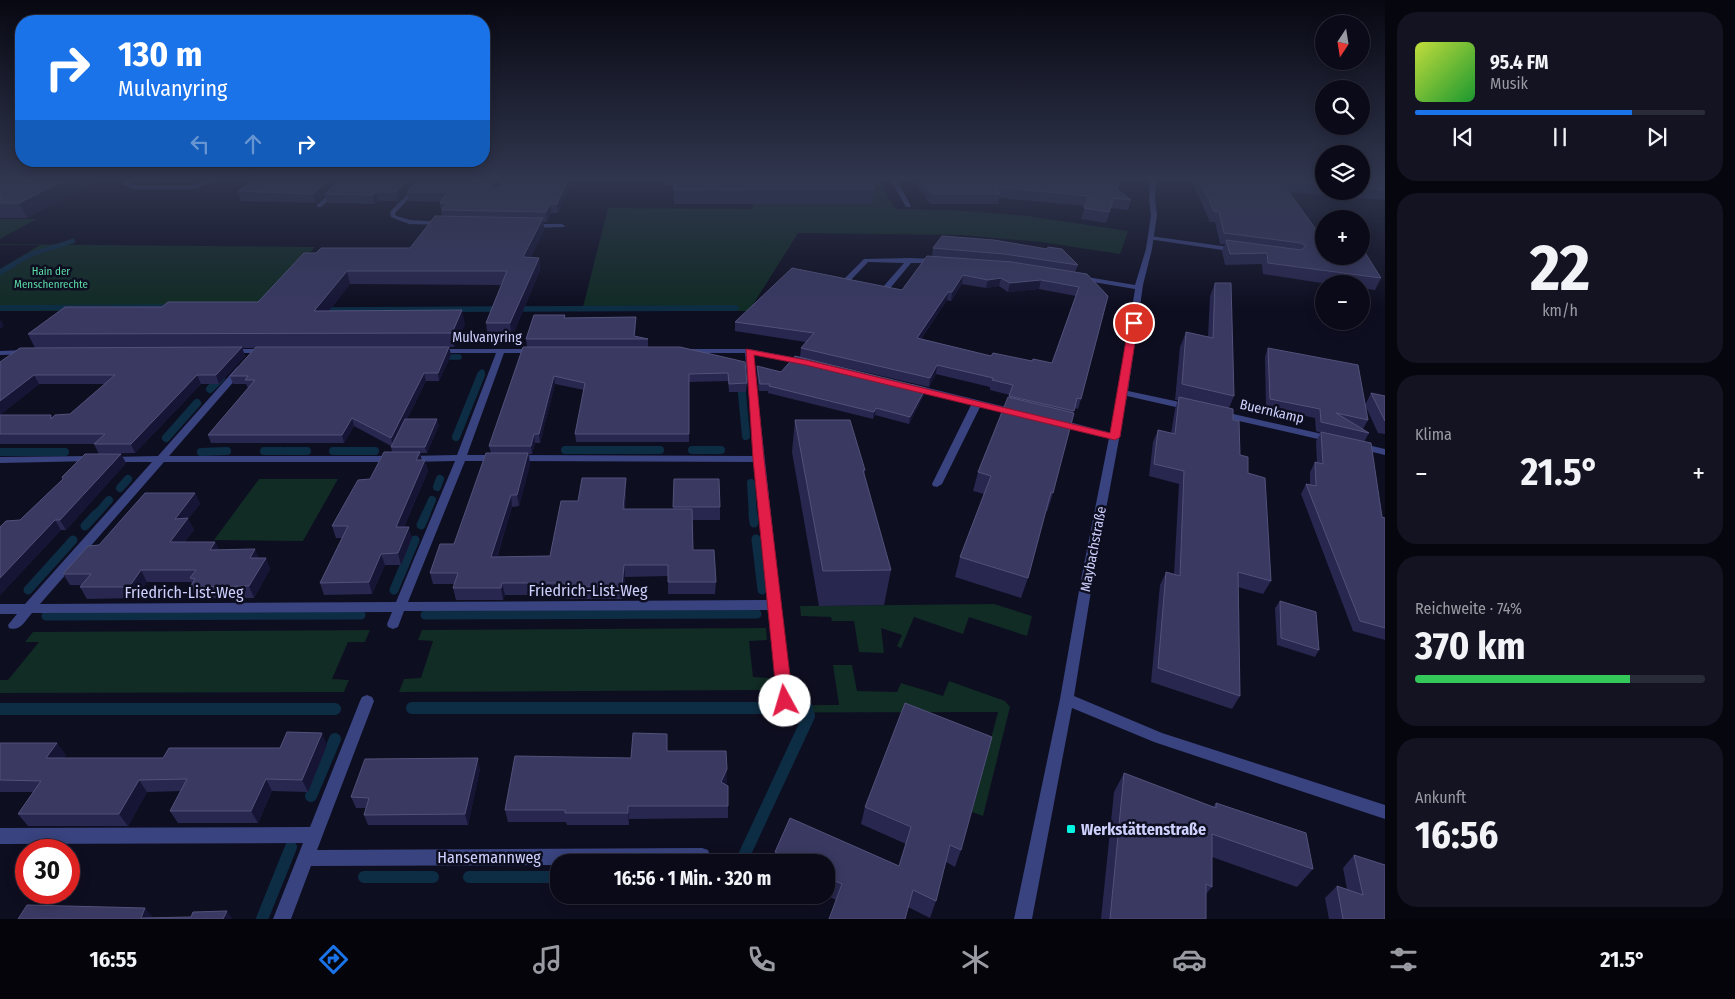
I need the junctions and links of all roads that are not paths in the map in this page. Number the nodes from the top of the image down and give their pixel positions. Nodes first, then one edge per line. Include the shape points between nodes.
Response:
1 (409, 222) edge
2 (1153, 222) edge
3 (449, 224) edge
4 (524, 226) edge
5 (562, 226) dead end
6 (1150, 238) junction
7 (1248, 251) edge
8 (910, 260) junction
9 (948, 261) edge
10 (1077, 278) edge
11 (1139, 288) junction
12 (256, 350) junction
13 (217, 351) edge
14 (273, 351) edge
15 (431, 351) edge
16 (501, 351) junction
17 (541, 351) edge
18 (680, 351) edge
19 (749, 351) junction
20 (40, 352) edge
21 (0, 353) edge
22 (816, 365) edge
23 (901, 385) edge
24 (1123, 393) junction
25 (977, 403) junction
26 (1023, 414) edge
27 (1051, 420) edge
28 (1115, 437) junction
29 (1385, 452) edge
30 (161, 458) junction
31 (461, 458) junction
32 (759, 459) junction
33 (0, 460) edge
34 (937, 484) dead end
35 (775, 605) junction
36 (401, 607) junction
37 (28, 608) junction
38 (0, 609) edge
39 (14, 624) dead end
40 (394, 624) dead end
41 (1067, 699) junction
42 (367, 701) dead end
43 (785, 701) dead end
44 (1385, 812) edge
45 (315, 835) junction
46 (0, 836) edge
47 (550, 857) edge
48 (306, 858) junction
49 (282, 919) edge
50 (1023, 919) edge

1 - 3 street
2 - 6 street, Maybachstraße
4 - 5 street
6 - 7 street
6 - 11 street, Maybachstraße
8 - 8 street via 866,260 845,282 884,290
8 - 9 street
10 - 11 street
11 - 24 street, Maybachstraße
12 - 13 street
12 - 14 street
12 - 30 street
15 - 16 street, Mulvanyring
16 - 17 street, Mulvanyring
16 - 31 street
18 - 19 street
19 - 22 street
19 - 32 street
20 - 21 street
23 - 25 street
24 - 28 street, Maybachstraße
24 - 29 street, Buernkamp
25 - 26 street
25 - 34 street
27 - 28 street
28 - 41 street, Maybachstraße
30 - 31 street
30 - 33 street
30 - 37 street
31 - 32 street
31 - 36 street
32 - 35 street
35 - 36 street, Friedrich-List-Weg
35 - 43 street
36 - 37 street, Friedrich-List-Weg
36 - 40 street
37 - 38 street, Friedrich-List-Weg
37 - 39 street
41 - 44 street via 1159,738
41 - 50 street, Maybachstraße
42 - 45 street
45 - 46 street
45 - 48 street
47 - 48 street, Hansemannweg
48 - 49 street

